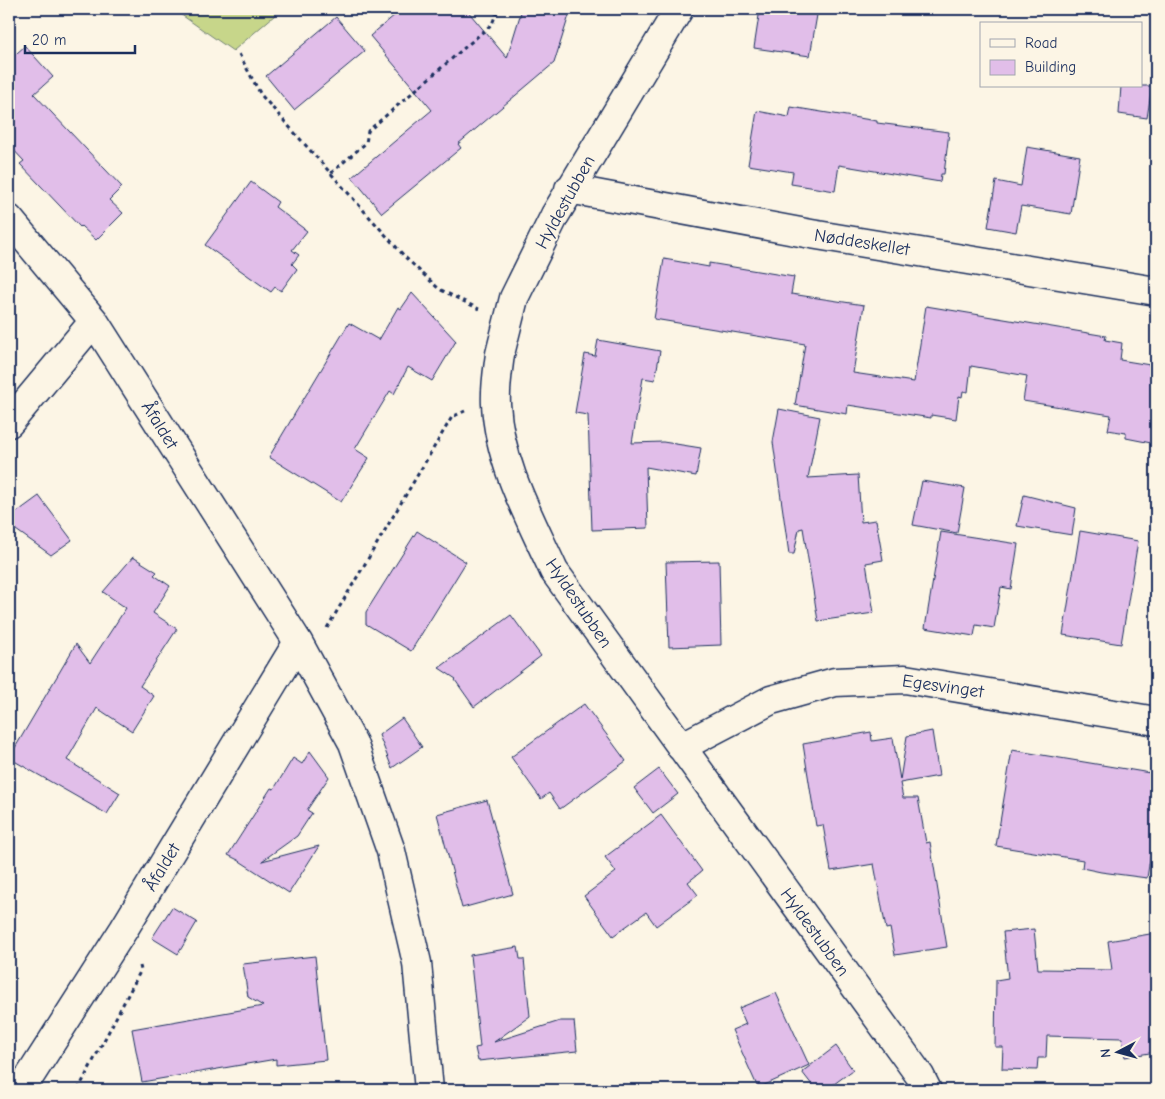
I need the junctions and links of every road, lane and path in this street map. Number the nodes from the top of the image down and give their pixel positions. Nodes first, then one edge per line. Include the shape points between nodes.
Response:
1 (498, 9) edge
2 (678, 9) edge
3 (239, 54) dead end
4 (331, 173) junction
5 (569, 189) junction
6 (9, 219) edge
7 (1156, 290) edge
8 (94, 321) junction
9 (508, 324) junction
10 (466, 410) dead end
11 (9, 423) edge
12 (303, 651) junction
13 (1156, 721) edge
14 (681, 747) junction
15 (124, 929) junction
16 (21, 1090) edge
17 (78, 1090) edge
18 (429, 1090) edge
19 (927, 1090) edge

1 - 4 path via 492,24 368,131 366,143
2 - 5 street, Hyldestubben
3 - 4 path via 260,95
4 - 9 path via 406,258 439,289
5 - 7 street, Nøddeskellet via 811,234
5 - 9 street, Hyldestubben via 514,298
6 - 8 street, Åfaldet
8 - 11 street
8 - 12 street, Åfaldet
9 - 14 street, Hyldestubben via 500,354 496,403 502,445 518,492 554,571
10 - 12 path via 452,417
12 - 15 street, Åfaldet
12 - 18 street, Åfaldet via 353,743 391,850 417,963
13 - 14 street, Egesvinget via 905,679 835,682 771,700
14 - 19 street, Hyldestubben
15 - 16 street, Åfaldet
15 - 17 path via 141,970

